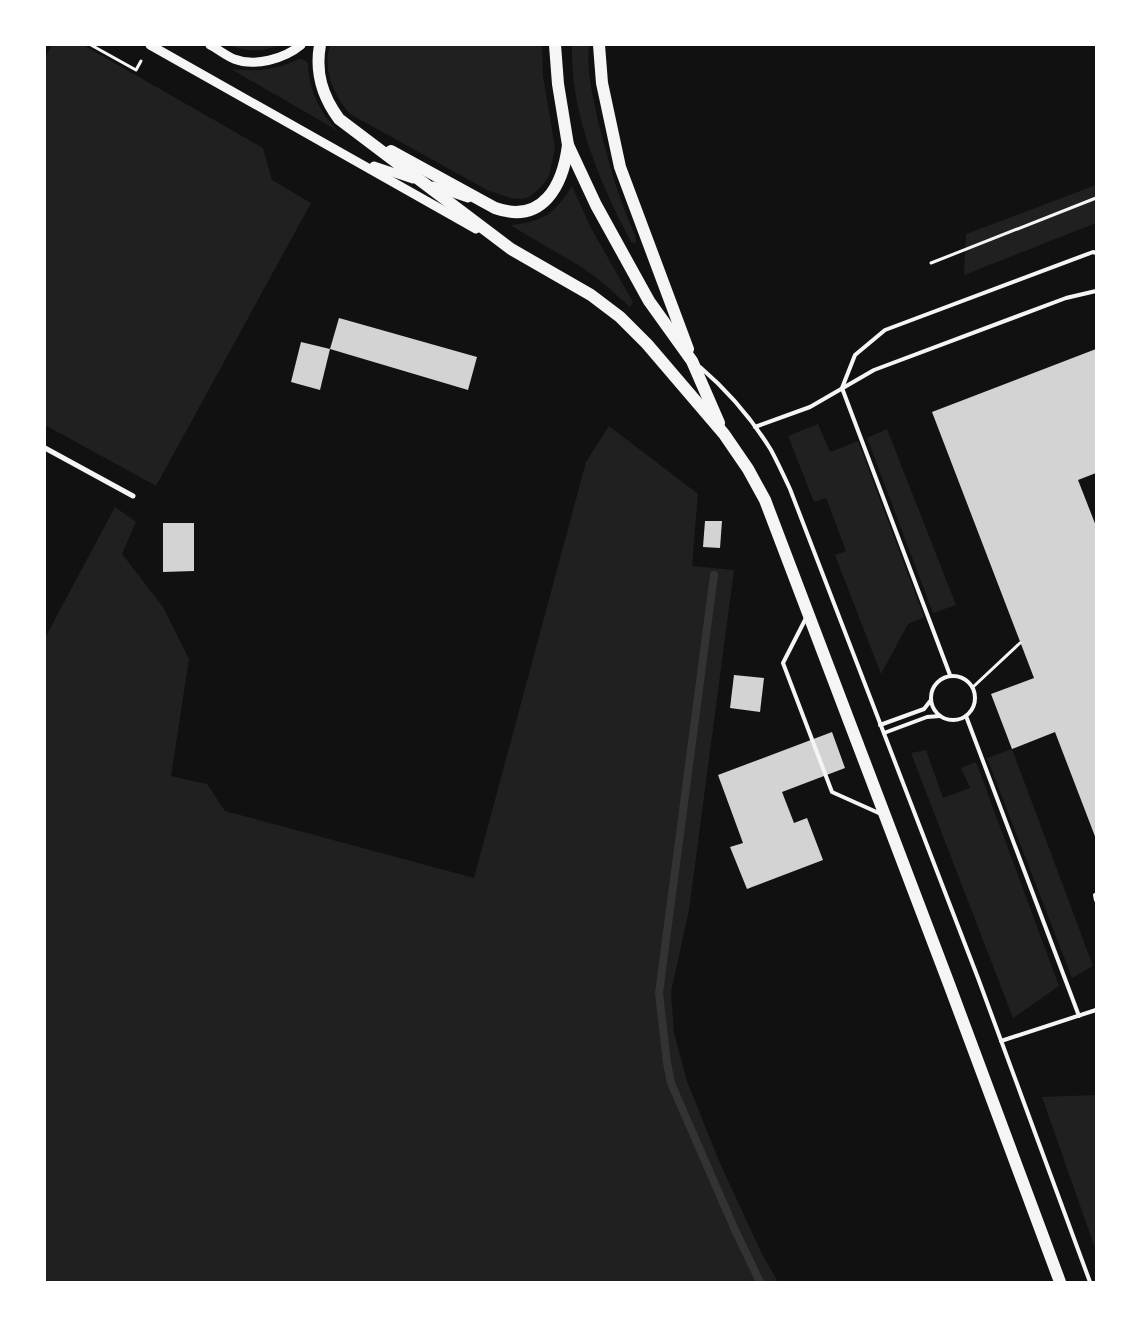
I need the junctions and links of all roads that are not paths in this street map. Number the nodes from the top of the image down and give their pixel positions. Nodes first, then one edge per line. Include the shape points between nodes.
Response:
1 (150, 45) edge
2 (210, 45) edge
3 (301, 45) edge
4 (320, 45) edge
5 (555, 45) edge
6 (600, 45) edge
7 (351, 129) junction
8 (568, 145) junction
9 (352, 158) junction
10 (422, 182) junction
11 (495, 208) junction
12 (512, 249) junction
13 (1096, 253) edge
14 (1096, 291) edge
15 (692, 360) junction
16 (842, 388) junction
17 (755, 427) junction
18 (724, 434) junction
19 (45, 448) edge
20 (133, 496) dead end
21 (808, 614) junction
22 (950, 675) junction
23 (931, 700) junction
24 (940, 716) junction
25 (966, 716) junction
26 (880, 725) junction
27 (884, 733) junction
28 (885, 816) junction
29 (1096, 1010) edge
30 (1079, 1016) junction
31 (1001, 1041) junction
32 (1060, 1282) edge
33 (1090, 1282) edge

1 - 9 street
2 - 3 street via 234,59 254,62 273,59
4 - 7 main road via 318,73 325,97 339,119
5 - 8 main road
6 - 15 main road via 602,83 620,167
7 - 10 main road
7 - 11 main road
8 - 11 main road via 562,175 548,199 519,212
8 - 15 main road via 596,205 649,301
9 - 10 street
9 - 12 street
10 - 11 street
10 - 12 main road
12 - 18 main road via 591,295 620,317
13 - 16 lane via 885,330 855,355
14 - 16 lane via 1066,298 874,370
15 - 17 lane via 718,382
15 - 18 main road
16 - 17 lane via 810,407
16 - 22 lane
17 - 26 lane via 790,489
18 - 21 main road via 765,500
19 - 20 street
21 - 28 main road
21 - 28 lane via 783,663 832,792
22 - 23 lane via 934,687
22 - 25 lane via 963,678 973,687 976,700
23 - 24 lane
23 - 26 lane via 924,709
24 - 25 lane via 953,720
24 - 27 lane via 927,717
25 - 30 lane
26 - 27 lane
27 - 31 lane
28 - 32 main road
29 - 30 lane
30 - 31 lane
31 - 33 lane

